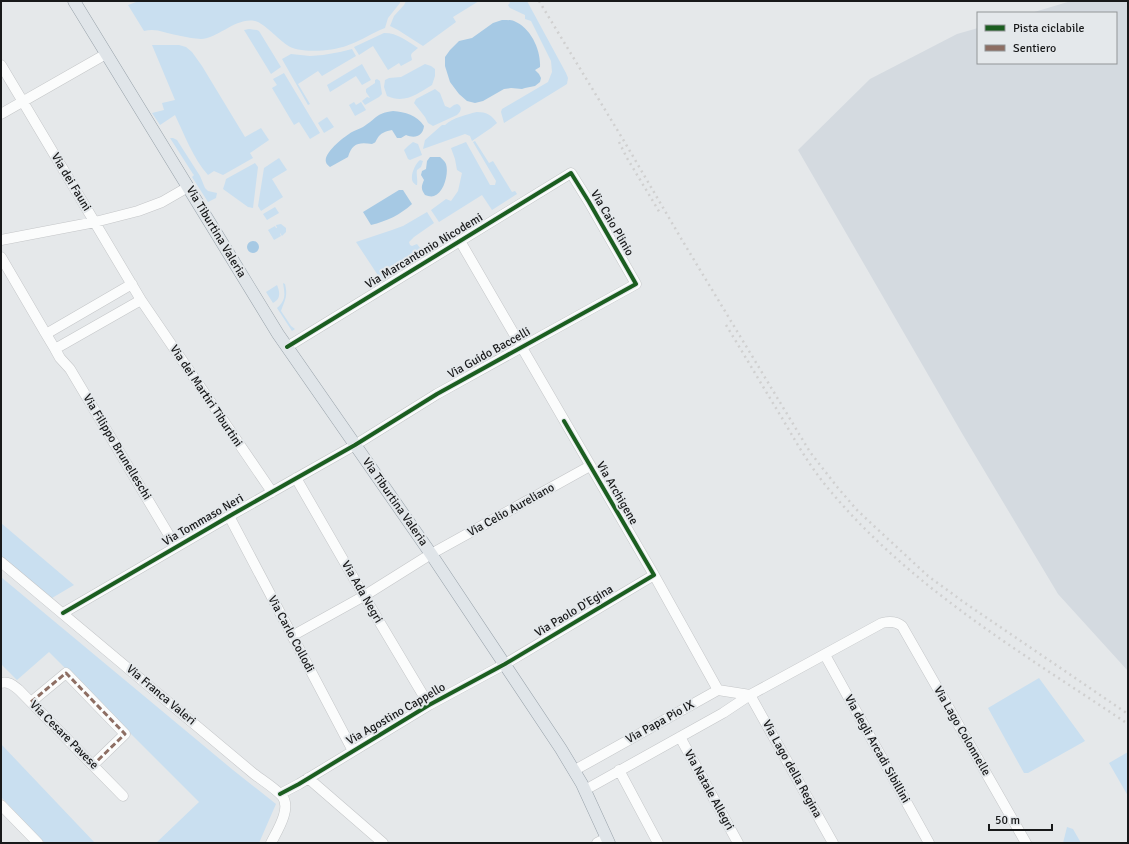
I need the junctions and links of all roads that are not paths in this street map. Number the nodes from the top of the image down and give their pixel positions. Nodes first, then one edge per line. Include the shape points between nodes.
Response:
1 (74, 1) edge
2 (106, 54) junction
3 (1, 65) edge
4 (22, 102) junction
5 (1, 114) edge
6 (571, 173) joint
7 (188, 187) junction
8 (95, 222) junction
9 (1, 240) edge
10 (460, 241) junction
11 (1, 257) edge
12 (132, 284) junction
13 (636, 284) joint
14 (141, 300) junction
15 (46, 334) junction
16 (287, 347) junction
17 (522, 347) junction
18 (55, 349) junction
19 (355, 445) junction
20 (590, 466) junction
21 (296, 478) junction
22 (272, 492) junction
23 (229, 516) junction
24 (176, 547) junction
25 (432, 554) junction
26 (1, 562) edge
27 (654, 575) junction
28 (364, 596) junction
29 (64, 613) junction
30 (895, 621) joint
31 (292, 636) junction
32 (825, 655) junction
33 (505, 664) junction
34 (1, 683) edge
35 (718, 690) junction
36 (750, 695) junction
37 (30, 702) junction
38 (429, 705) junction
39 (680, 737) junction
40 (353, 751) junction
41 (93, 765) junction
42 (575, 770) junction
43 (619, 770) junction
44 (308, 778) junction
45 (299, 784) junction
46 (585, 790) junction
47 (280, 794) junction
48 (123, 796) dead end
49 (1, 805) edge
50 (283, 818) junction
51 (604, 841) edge
52 (38, 843) edge
53 (271, 843) edge
54 (383, 843) edge
55 (658, 843) edge
56 (738, 843) edge
57 (833, 843) edge
58 (929, 843) edge
59 (1026, 843) edge

1 - 2 main road, Via Tiburtina Valeria
2 - 4 street
2 - 7 main road, Via Tiburtina Valeria
3 - 4 street, Via dei Fauni
4 - 5 street
4 - 8 street, Via dei Fauni
6 - 10 street, Via Marcantonio Nicodemi
6 - 13 street, Via Caio Plinio
7 - 8 street via 156,205
7 - 16 main road, Via Tiburtina Valeria
8 - 9 street
8 - 12 street, Via dei Fauni
10 - 16 street, Via Marcantonio Nicodemi
10 - 17 street, Via Archigene
11 - 15 street, Via Filippo Brunelleschi
12 - 14 street, Via dei Fauni
12 - 15 street
13 - 17 street, Via Guido Baccelli
14 - 18 street
14 - 22 street, Via dei Martiri Tiburtini
15 - 18 street, Via Filippo Brunelleschi
16 - 19 main road, Via Tiburtina Valeria
17 - 19 street, Via Guido Baccelli via 437,394
17 - 20 street, Via Archigene
18 - 24 street, Via Filippo Brunelleschi via 70,369
19 - 21 street, Via Tommaso Neri
19 - 25 main road, Via Tiburtina Valeria
20 - 25 street, Via Celio Aureliano
20 - 27 street, Via Archigene
21 - 22 street, Via Tommaso Neri
21 - 28 street, Via Ada Negri
22 - 23 street, Via Tommaso Neri
23 - 24 street, Via Tommaso Neri
23 - 31 street, Via Carlo Collodi
24 - 29 street, Via Tommaso Neri
25 - 28 street, Via Celio Aureliano
25 - 33 main road, Via Tiburtina Valeria
26 - 29 street, Via Franca Valeri
27 - 33 street, Via Paolo D'Egina
27 - 35 street, Via Archigene
28 - 31 street, Via Celio Aureliano
28 - 38 street, Via Ada Negri
29 - 47 street, Via Franca Valeri
30 - 32 street, Via Papa Pio IX via 882,623
30 - 59 street, Via Lago Colonnelle via 902,626
31 - 40 street, Via Carlo Collodi
32 - 36 street, Via Papa Pio IX
32 - 58 street, Via degli Arcadi Sibillini
33 - 38 street, Via Agostino Cappello
33 - 42 main road, Via Tiburtina Valeria
34 - 37 street, Via Cesare Pavese via 11,684
35 - 36 street
35 - 42 street, Via Papa Pio IX
36 - 39 street, Via Papa Pio IX
36 - 57 street, Via Lago della Regina
37 - 41 street, Via Cesare Pavese
37 - 41 street via 66,673 125,734
38 - 40 street, Via Agostino Cappello
39 - 43 street, Via Papa Pio IX
39 - 56 street, Via Natale Allegri
40 - 44 street, Via Agostino Cappello
41 - 48 street, Via Cesare Pavese
42 - 46 main road, Via Tiburtina Valeria
43 - 46 street, Via Papa Pio IX
43 - 55 street
44 - 45 street, Via Agostino Cappello
44 - 54 street
45 - 47 street, Via Agostino Cappello
45 - 50 street
46 - 51 main road, Via Tiburtina Valeria
47 - 50 street via 286,804
49 - 52 street
50 - 53 street

